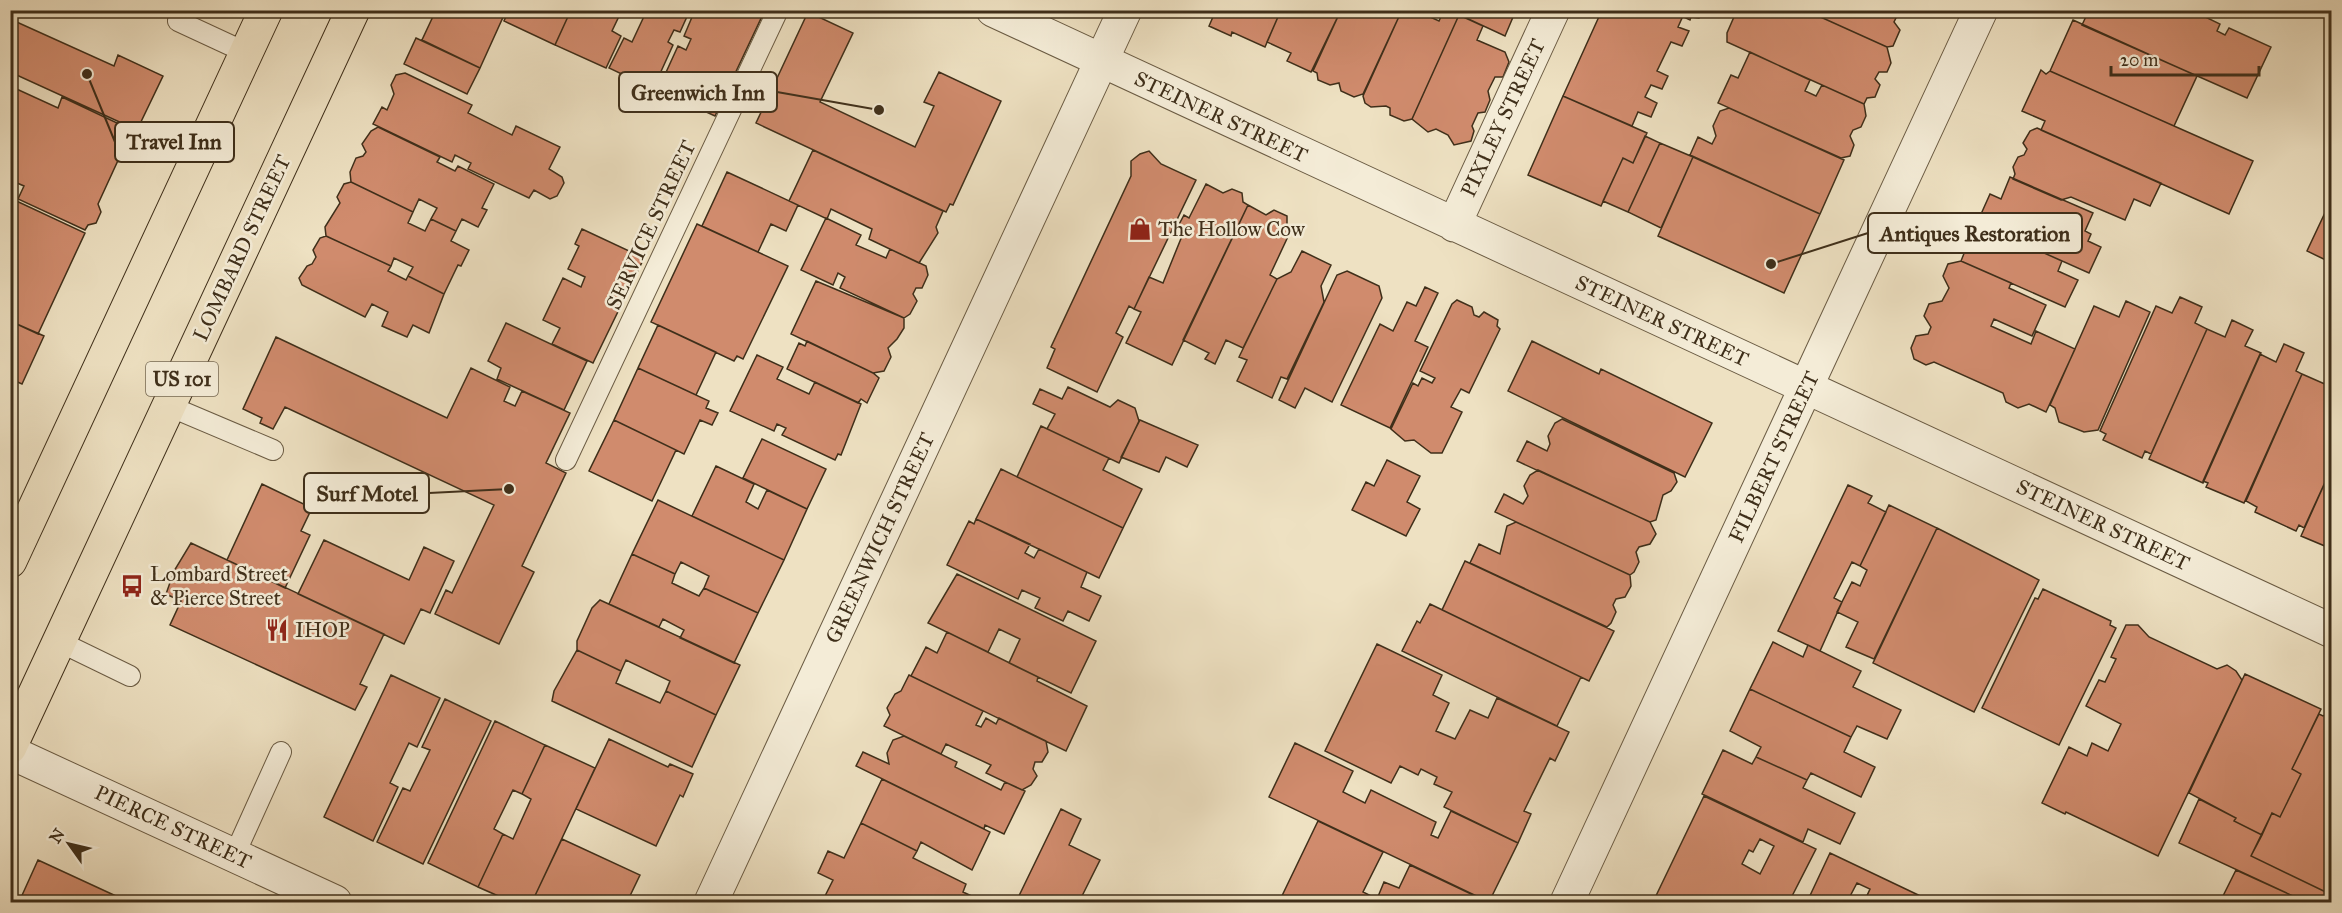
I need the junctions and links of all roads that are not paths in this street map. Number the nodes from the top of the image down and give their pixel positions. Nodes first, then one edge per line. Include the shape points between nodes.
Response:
1 (266, 10) edge
2 (353, 10) edge
3 (778, 10) edge
4 (993, 10) edge
5 (1125, 10) edge
6 (1553, 10) edge
7 (1981, 10) edge
8 (178, 21) dead end
9 (246, 53) junction
10 (1101, 61) junction
11 (1454, 225) junction
12 (1807, 388) junction
13 (169, 406) junction
14 (273, 450) dead end
15 (566, 460) dead end
16 (10, 561) edge
17 (2331, 631) edge
18 (60, 642) junction
19 (130, 676) dead end
20 (10, 750) edge
21 (281, 752) dead end
22 (234, 856) junction
23 (335, 903) edge
24 (711, 903) edge
25 (1568, 903) edge

1 - 9 highway
2 - 13 highway, LOMBARD STREET / US 101
3 - 15 lane, SERVICE STREET
4 - 10 street, STEINER STREET
5 - 10 street, GREENWICH STREET
6 - 11 street, PIXLEY STREET
7 - 12 street, FILBERT STREET
8 - 9 lane
9 - 16 highway
10 - 11 street, STEINER STREET
10 - 24 street, GREENWICH STREET
11 - 12 street, STEINER STREET
12 - 17 street, STEINER STREET
12 - 25 street, FILBERT STREET
13 - 14 lane
13 - 18 highway, LOMBARD STREET / US 101
18 - 19 lane
18 - 20 highway, LOMBARD STREET / US 101
20 - 22 street, PIERCE STREET
21 - 22 lane
22 - 23 street, PIERCE STREET

